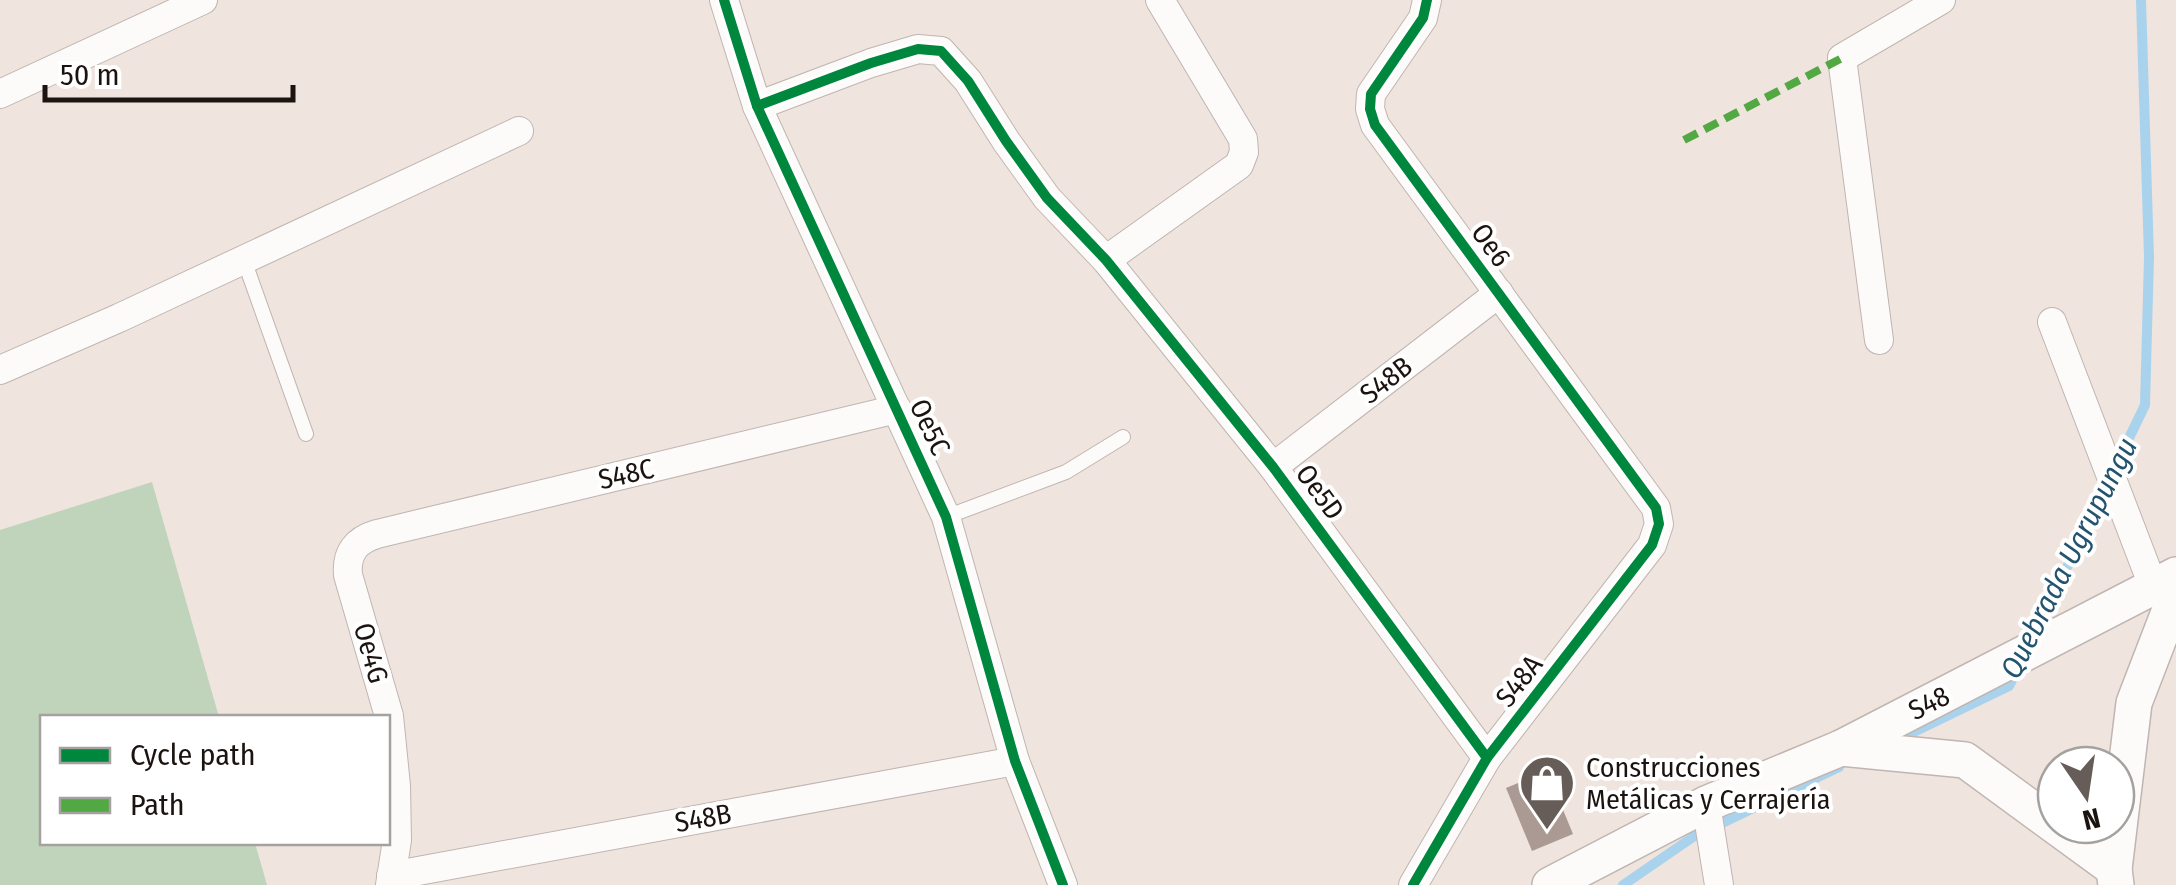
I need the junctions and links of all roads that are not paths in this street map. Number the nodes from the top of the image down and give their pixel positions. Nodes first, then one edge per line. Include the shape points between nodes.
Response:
1 (204, 0) edge
2 (724, 0) edge
3 (1160, 0) edge
4 (1426, 0) edge
5 (1941, 0) edge
6 (0, 94) edge
7 (757, 106) junction
8 (520, 131) dead end
9 (244, 260) junction
10 (1106, 260) junction
11 (1499, 293) junction
12 (2052, 322) dead end
13 (1879, 340) dead end
14 (0, 370) edge
15 (897, 409) junction
16 (306, 434) dead end
17 (1122, 436) dead end
18 (1274, 467) junction
19 (1656, 508) joint
20 (946, 517) junction
21 (356, 544) joint
22 (2168, 585) edge
23 (389, 715) edge
24 (390, 729) edge
25 (1841, 748) junction
26 (1487, 758) junction
27 (1015, 761) junction
28 (1706, 804) junction
29 (2115, 877) edge
30 (391, 880) edge
31 (1063, 885) edge
32 (1413, 885) edge
33 (1550, 885) edge
34 (1719, 885) edge

1 - 6 street
2 - 7 street, Oe5C
3 - 10 street via 1243,139 1244,152 1239,165
4 - 11 street, Oe6 via 1423,18 1371,94 1370,109 1374,125
5 - 13 street via 1842,58
7 - 10 street, Oe5D via 886,58 941,50 1047,198
7 - 15 street, Oe5C
8 - 9 street
9 - 14 street
9 - 16 lane
10 - 18 street, Oe5D
11 - 18 street, S48B
11 - 19 street, Oe6
12 - 22 street
15 - 20 street, Oe5C
15 - 21 street, S48C
17 - 20 lane via 1066,472
18 - 26 street, Oe5D
19 - 26 street, S48A via 1652,545
20 - 27 street, Oe5C
21 - 23 street, Oe4G via 348,575
22 - 25 street, S48
22 - 29 street via 2134,703
24 - 30 street, Oe4G via 397,840
25 - 28 street, S48
25 - 29 street via 1964,760
26 - 32 street, S48A
27 - 30 street, S48B
27 - 31 street, Oe5C
28 - 33 street, S48
28 - 34 street

